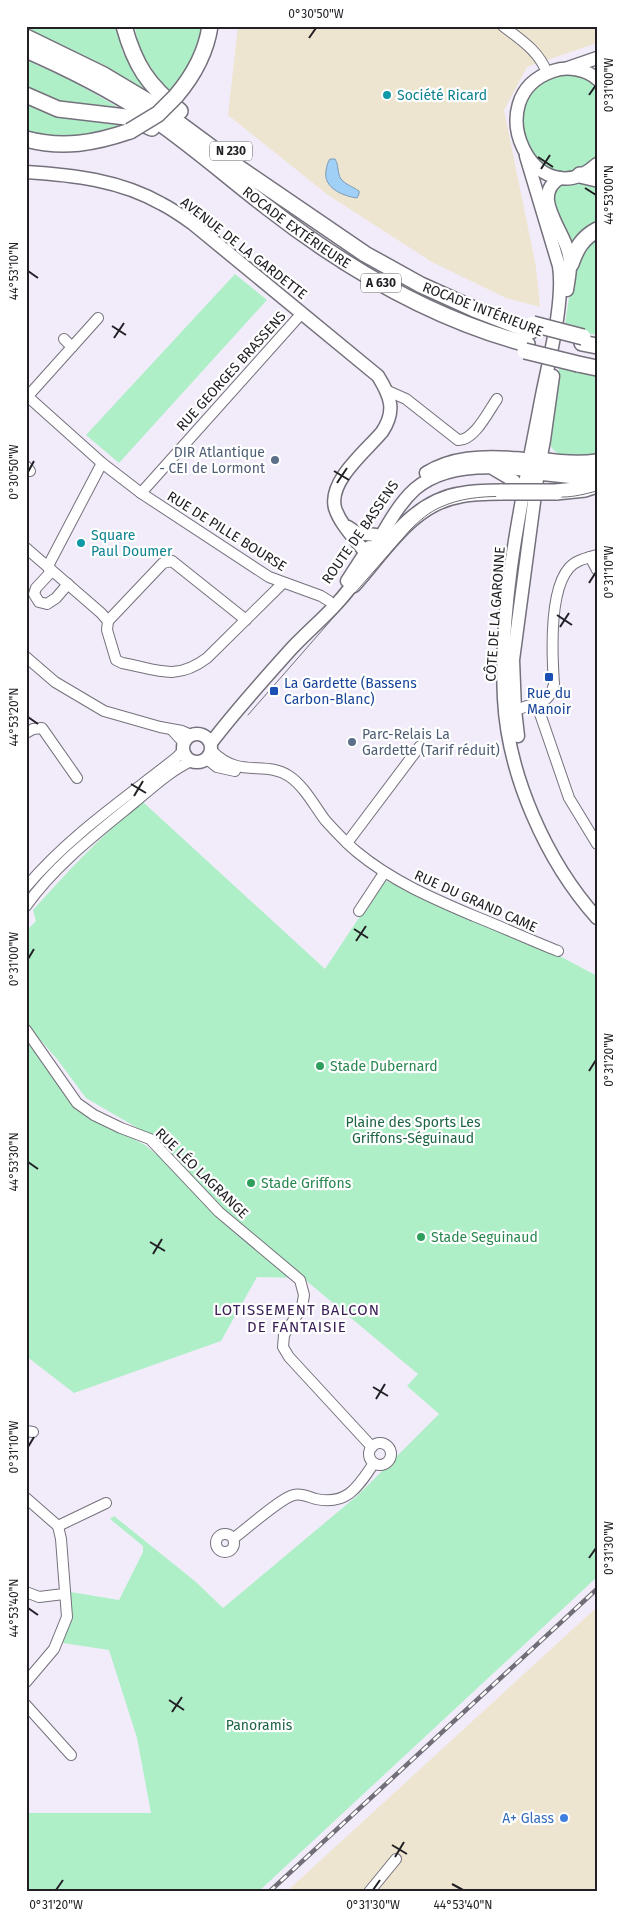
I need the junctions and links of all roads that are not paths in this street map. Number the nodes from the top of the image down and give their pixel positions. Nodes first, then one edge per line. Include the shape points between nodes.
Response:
1 (124, 26) edge
2 (210, 26) edge
3 (503, 26) edge
4 (26, 37) edge
5 (26, 50) edge
6 (597, 58) edge
7 (567, 68) junction
8 (547, 73) junction
9 (597, 79) edge
10 (26, 96) edge
11 (26, 139) edge
12 (199, 154) junction
13 (526, 156) junction
14 (597, 164) edge
15 (26, 172) edge
16 (580, 175) junction
17 (560, 178) junction
18 (597, 179) edge
19 (299, 208) junction
20 (597, 230) edge
21 (571, 264) junction
22 (302, 312) junction
23 (98, 318) dead end
24 (529, 338) junction
25 (64, 339) dead end
26 (597, 346) edge
27 (72, 347) junction
28 (584, 348) edge
29 (597, 361) edge
30 (597, 368) edge
31 (388, 391) junction
32 (27, 396) edge
33 (497, 399) dead end
34 (534, 435) junction
35 (512, 458) junction
36 (597, 462) edge
37 (102, 463) junction
38 (533, 466) junction
39 (492, 468) junction
40 (557, 474) junction
41 (597, 474) edge
42 (597, 485) edge
43 (141, 493) junction
44 (530, 498) junction
45 (342, 522) junction
46 (376, 535) junction
47 (26, 548) edge
48 (365, 552) junction
49 (594, 556) edge
50 (48, 566) junction
51 (597, 570) edge
52 (282, 583) junction
53 (68, 584) junction
54 (353, 585) junction
55 (329, 601) junction
56 (246, 620) junction
57 (108, 621) junction
58 (294, 647) junction
59 (26, 657) edge
60 (509, 696) junction
61 (533, 705) junction
62 (515, 710) junction
63 (26, 734) edge
64 (420, 746) dead end
65 (197, 747) junction
66 (77, 778) dead end
67 (347, 843) junction
68 (597, 844) edge
69 (384, 873) junction
70 (26, 887) edge
71 (26, 906) edge
72 (597, 906) edge
73 (359, 911) dead end
74 (597, 918) edge
75 (558, 952) dead end
76 (26, 1030) edge
77 (372, 1447) junction
78 (374, 1462) junction
79 (26, 1498) edge
80 (106, 1502) dead end
81 (58, 1526) junction
82 (234, 1538) dead end
83 (26, 1592) edge
84 (64, 1594) junction
85 (26, 1682) edge
86 (26, 1705) edge
87 (71, 1755) dead end
88 (396, 1859) dead end
89 (369, 1892) edge

1 - 19 highway, N 230 via 141,72 162,96
2 - 11 highway, bridge via 196,68 158,114 130,131 106,140 57,145
3 - 8 street via 533,49
4 - 19 highway, A 630 via 62,53 154,104
5 - 12 highway, A 630 via 97,84 161,124
6 - 7 main road
7 - 8 main road
7 - 9 main road
8 - 13 main road via 527,89 519,107 518,133
10 - 12 highway, N 230 via 58,109 126,117
12 - 24 highway, ROCADE EXTÉRIEURE / A 630 via 291,225 357,269 468,325 504,338
13 - 17 main road via 541,171
13 - 34 main road via 561,278
14 - 16 main road
15 - 22 main road, AVENUE DE LA GARDETTE via 105,182 161,203 192,222
16 - 17 main road
16 - 18 highway
17 - 21 main road via 550,186 547,198
19 - 24 highway, ROCADE INTÉRIEURE / A 630 via 365,254 421,285 509,322
20 - 21 highway via 580,243
21 - 38 main road
22 - 31 main road, AVENUE DE LA GARDETTE via 378,376
22 - 43 street, RUE GEORGES BRASSENS
23 - 27 street
24 - 28 highway, ROCADE EXTÉRIEURE / A 630
24 - 28 highway, bridge
25 - 27 street
26 - 28 highway, A 630
27 - 32 street
28 - 29 highway, ROCADE EXTÉRIEURE / A 630
28 - 30 highway
31 - 33 street, AVENUE DE LA GARDETTE via 406,399 458,440 471,436
31 - 45 main road via 391,407 387,425 342,476 334,494 335,508
32 - 37 street, RUE DE PILLE BOURSE
34 - 35 main road
34 - 38 main road
35 - 38 main road, ROUTE DE BASSENS
35 - 46 main road, ROUTE DE BASSENS via 467,459 436,466 409,486
36 - 38 highway
37 - 43 street, RUE DE PILLE BOURSE
37 - 50 street
38 - 39 main road
38 - 40 highway
38 - 44 main road, CÔTE DE LA GARONNE
39 - 44 main road via 514,482
39 - 54 main road via 455,470 429,478 414,490
40 - 41 highway
40 - 44 highway
42 - 54 highway, bridge via 556,492 478,492 458,495 427,507 402,528
43 - 52 street, RUE DE PILLE BOURSE
44 - 60 main road, CÔTE DE LA GARONNE
44 - 60 main road, CÔTE DE LA GARONNE via 510,578 503,660
45 - 46 main road via 358,533
45 - 48 main road
46 - 48 main road, ROUTE DE BASSENS
47 - 50 street
48 - 55 main road, ROUTE DE BASSENS via 348,580
49 - 51 street
49 - 61 street via 574,563 565,574 558,595 552,637 554,684 548,699
50 - 53 street
50 - 53 street via 50,573 34,594 39,602 46,604 56,598
52 - 55 street, RUE DE PILLE BOURSE
52 - 56 street
53 - 57 street
54 - 58 main road
55 - 58 main road, ROUTE DE BASSENS
56 - 57 street via 172,561 163,563
56 - 57 street via 207,658 181,672 116,660 107,630
58 - 65 main road via 241,708
59 - 65 street, RUE DU GRAND CAME via 55,682 104,711 182,731
60 - 61 street
60 - 62 main road, CÔTE DE LA GARONNE
60 - 74 main road, CÔTE DE LA GARONNE via 513,753 536,822 552,855
61 - 62 street
61 - 68 street via 569,798
62 - 72 main road, CÔTE DE LA GARONNE via 521,752 543,818 563,858
63 - 66 street via 42,728
64 - 67 street
65 - 67 street, RUE DU GRAND CAME via 217,767 236,772 246,769 280,771 292,778
65 - 70 street via 176,758 90,825
65 - 71 street via 181,766 74,854 41,886
67 - 69 street, RUE DU GRAND CAME
69 - 73 street
69 - 75 street, RUE DU GRAND CAME via 442,903
76 - 77 street, RUE LÉO LAGRANGE via 77,1103 107,1122 150,1139 219,1212 300,1280 304,1296 302,1306 284,1335 283,1347
77 - 78 street via 370,1457
77 - 78 street via 388,1446 391,1453 384,1464
78 - 82 street via 358,1486 340,1499 294,1495
79 - 81 street
80 - 81 street
81 - 84 street
83 - 84 street via 39,1597
84 - 85 street via 67,1617 61,1633 54,1649
86 - 87 street
88 - 89 street

